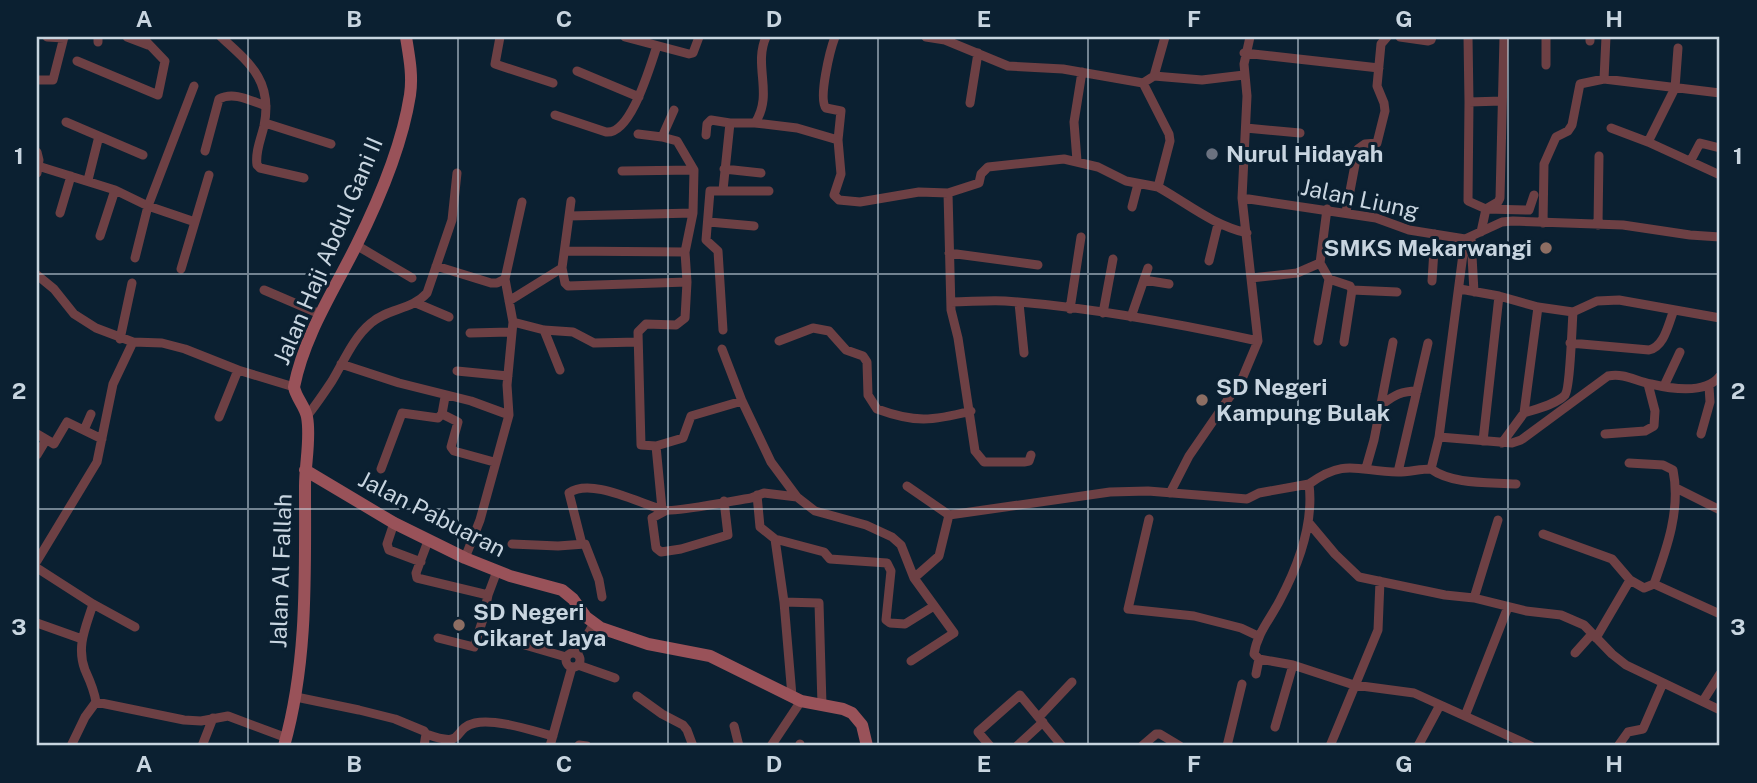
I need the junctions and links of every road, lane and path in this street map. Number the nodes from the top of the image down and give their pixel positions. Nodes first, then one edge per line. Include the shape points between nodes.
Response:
1 (47, 37) edge
2 (64, 37) edge
3 (127, 37) edge
4 (142, 37) edge
5 (221, 37) edge
6 (406, 37) edge
7 (500, 37) edge
8 (625, 37) edge
9 (699, 37) edge
10 (766, 37) edge
11 (835, 37) edge
12 (926, 37) edge
13 (961, 37) edge
14 (1165, 37) edge
15 (1250, 37) edge
16 (1387, 37) edge
17 (1400, 37) edge
18 (1432, 37) edge
19 (1468, 37) edge
20 (1504, 37) edge
21 (1546, 37) edge
22 (1606, 37) edge
23 (657, 46) junction
24 (963, 47) junction
25 (153, 48) junction
26 (1678, 48) dead end
27 (978, 53) junction
28 (1244, 53) junction
29 (77, 61) dead end
30 (1546, 65) dead end
31 (1379, 68) junction
32 (577, 71) dead end
33 (1083, 72) junction
34 (1244, 75) junction
35 (1153, 76) junction
36 (1604, 79) junction
37 (37, 80) edge
38 (553, 83) dead end
39 (1143, 83) junction
40 (194, 86) dead end
41 (1675, 88) junction
42 (1720, 93) edge
43 (639, 97) junction
44 (1502, 101) junction
45 (971, 103) dead end
46 (1469, 103) junction
47 (266, 106) junction
48 (674, 110) dead end
49 (555, 115) dead end
50 (66, 122) dead end
51 (265, 123) junction
52 (730, 123) junction
53 (755, 123) junction
54 (1246, 128) junction
55 (1611, 128) dead end
56 (1300, 133) dead end
57 (638, 134) dead end
58 (706, 135) dead end
59 (99, 136) junction
60 (662, 137) junction
61 (838, 140) junction
62 (1648, 142) junction
63 (331, 144) dead end
64 (1720, 148) edge
65 (205, 151) dead end
66 (37, 152) edge
67 (143, 155) dead end
68 (1599, 156) dead end
69 (1691, 160) junction
70 (1077, 161) junction
71 (724, 169) junction
72 (37, 170) edge
73 (694, 170) junction
74 (622, 171) dead end
75 (457, 173) dead end
76 (761, 173) dead end
77 (209, 175) dead end
78 (1720, 175) edge
79 (71, 176) junction
80 (304, 178) dead end
81 (88, 180) junction
82 (1138, 184) junction
83 (1158, 187) junction
84 (115, 190) junction
85 (723, 190) junction
86 (769, 191) dead end
87 (948, 192) junction
88 (1534, 195) dead end
89 (1242, 198) junction
90 (571, 201) dead end
91 (522, 202) dead end
92 (148, 206) junction
93 (1132, 207) dead end
94 (1327, 209) junction
95 (1486, 209) junction
96 (1346, 212) junction
97 (60, 213) dead end
98 (693, 213) junction
99 (569, 216) junction
100 (195, 222) junction
101 (709, 222) junction
102 (1544, 223) junction
103 (1218, 224) junction
104 (1598, 225) junction
105 (754, 226) dead end
106 (1482, 232) junction
107 (1247, 233) junction
108 (1434, 234) junction
109 (100, 236) dead end
110 (1081, 237) dead end
111 (1720, 237) edge
112 (1468, 238) junction
113 (363, 249) junction
114 (565, 251) junction
115 (685, 252) junction
116 (949, 253) junction
117 (135, 258) dead end
118 (1113, 259) dead end
119 (1209, 261) dead end
120 (1320, 263) junction
121 (1038, 265) dead end
122 (436, 266) junction
123 (562, 268) junction
124 (1148, 268) dead end
125 (181, 269) dead end
126 (37, 275) edge
127 (412, 278) dead end
128 (1251, 278) junction
129 (505, 279) junction
130 (1329, 279) junction
131 (1144, 280) junction
132 (1432, 281) dead end
133 (132, 282) dead end
134 (687, 282) junction
135 (1169, 284) dead end
136 (1460, 289) junction
137 (264, 290) dead end
138 (1352, 290) junction
139 (1397, 292) dead end
140 (1474, 292) junction
141 (1499, 296) junction
142 (509, 300) junction
143 (951, 302) junction
144 (416, 303) junction
145 (1020, 303) junction
146 (1538, 307) junction
147 (1070, 309) junction
148 (1674, 310) junction
149 (1573, 312) junction
150 (1103, 313) junction
151 (320, 314) junction
152 (449, 317) dead end
153 (1131, 317) junction
154 (1720, 318) edge
155 (512, 327) junction
156 (544, 330) junction
157 (723, 330) dead end
158 (470, 332) dead end
159 (120, 338) junction
160 (779, 341) dead end
161 (1258, 341) junction
162 (1318, 341) dead end
163 (132, 342) junction
164 (638, 342) junction
165 (1344, 342) dead end
166 (1393, 342) dead end
167 (1428, 343) dead end
168 (1570, 343) junction
169 (722, 349) dead end
170 (1680, 352) dead end
171 (1024, 353) dead end
172 (341, 364) junction
173 (238, 370) junction
174 (457, 370) dead end
175 (560, 370) dead end
176 (508, 376) junction
177 (1720, 376) edge
178 (1648, 384) junction
179 (1664, 386) junction
180 (1709, 386) junction
181 (1417, 391) junction
182 (445, 397) junction
183 (742, 401) junction
184 (301, 403) junction
185 (1381, 405) junction
186 (971, 411) junction
187 (91, 414) dead end
188 (442, 414) junction
189 (1524, 414) junction
190 (509, 415) junction
191 (219, 417) dead end
192 (83, 430) junction
193 (1605, 434) dead end
194 (1701, 434) dead end
195 (41, 437) edge
196 (1439, 437) junction
197 (102, 439) junction
198 (1483, 440) junction
199 (1502, 443) junction
200 (656, 446) junction
201 (37, 455) edge
202 (1031, 455) dead end
203 (494, 462) junction
204 (1629, 463) dead end
205 (1366, 468) junction
206 (381, 469) dead end
207 (305, 470) junction
208 (1431, 470) junction
209 (1398, 472) junction
210 (1310, 484) junction
211 (1516, 484) dead end
212 (906, 486) dead end
213 (1676, 488) junction
214 (1170, 493) junction
215 (754, 497) junction
216 (797, 497) junction
217 (726, 501) junction
218 (664, 510) junction
219 (1720, 510) edge
220 (949, 515) junction
221 (1149, 519) dead end
222 (1498, 520) dead end
223 (394, 523) junction
224 (1309, 523) junction
225 (1543, 534) dead end
226 (775, 539) junction
227 (428, 541) junction
228 (512, 544) dead end
229 (582, 544) junction
230 (465, 558) junction
231 (37, 561) edge
232 (421, 562) junction
233 (37, 568) edge
234 (496, 571) junction
235 (914, 578) junction
236 (1630, 580) junction
237 (1380, 581) junction
238 (1654, 584) junction
239 (488, 595) junction
240 (602, 597) dead end
241 (1474, 598) junction
242 (784, 602) junction
243 (93, 604) junction
244 (934, 606) junction
245 (1507, 607) junction
246 (1720, 614) edge
247 (37, 623) edge
248 (594, 624) junction
249 (135, 627) dead end
250 (1258, 636) junction
251 (1594, 636) junction
252 (438, 638) dead end
253 (82, 639) junction
254 (518, 643) dead end
255 (1576, 653) dead end
256 (577, 654) junction
257 (566, 657) junction
258 (1259, 659) junction
259 (911, 661) dead end
260 (575, 666) junction
261 (1293, 666) junction
262 (1256, 674) dead end
263 (1720, 674) edge
264 (615, 678) dead end
265 (1072, 682) dead end
266 (1663, 683) junction
267 (1242, 684) dead end
268 (1354, 685) junction
269 (637, 696) dead end
270 (296, 697) junction
271 (796, 698) junction
272 (1703, 701) junction
273 (96, 702) junction
274 (822, 705) junction
275 (1440, 705) junction
276 (1720, 710) edge
277 (1465, 716) junction
278 (212, 718) junction
279 (1041, 719) junction
280 (734, 726) dead end
281 (1275, 727) dead end
282 (426, 734) junction
283 (553, 736) junction
284 (285, 742) edge
285 (1517, 744) edge
286 (71, 746) edge
287 (202, 746) edge
288 (424, 746) edge
289 (550, 746) edge
290 (692, 746) edge
291 (739, 746) edge
292 (771, 746) edge
293 (867, 746) edge
294 (990, 746) edge
295 (1017, 746) edge
296 (1062, 746) edge
297 (1142, 746) edge
298 (1180, 746) edge
299 (1227, 746) edge
300 (1329, 746) edge
301 (1418, 746) edge
302 (1531, 746) edge
303 (1618, 746) edge

1 - 2 street
2 - 37 street via 53,80
3 - 25 street
4 - 25 street
5 - 47 street via 258,73
6 - 113 street, Jalan Haji Abdul Gani II via 411,69 407,106
7 - 38 street via 495,64
8 - 23 street
9 - 23 street via 693,53
10 - 53 street via 761,55 764,103
11 - 61 street via 827,58 823,101 827,108 841,111
12 - 24 street
13 - 24 street
14 - 35 street
15 - 28 street
16 - 31 street via 1381,44
17 - 18 street via 1428,41
19 - 46 street
20 - 44 street
21 - 30 street
22 - 36 street
23 - 43 street
24 - 27 street
25 - 29 street via 165,61 158,95
26 - 41 street
27 - 33 street via 1008,65
27 - 45 street
28 - 31 street
28 - 34 street
31 - 96 street via 1377,86 1385,111 1380,138 1358,149
32 - 43 street
33 - 39 street
33 - 70 street via 1074,122
34 - 35 street via 1202,80
34 - 54 street
35 - 39 street
36 - 41 street
36 - 102 street via 1580,84 1572,125 1556,137 1544,164
39 - 83 street via 1169,134
40 - 92 street
41 - 42 street
41 - 62 street
43 - 49 street via 620,129 613,132
44 - 46 street
44 - 95 street via 1500,198
46 - 95 street via 1467,200
47 - 51 street
47 - 65 street via 237,96 219,99
48 - 60 street
50 - 59 street
51 - 63 street
51 - 80 street via 257,166
52 - 53 street
52 - 58 street via 708,122
52 - 71 street
53 - 61 street via 797,128
54 - 56 street
54 - 89 street
55 - 62 street
57 - 60 street
59 - 67 street
59 - 81 street
60 - 73 street via 677,140
61 - 87 street via 841,174 834,195 839,200 860,202
62 - 69 street
64 - 69 street via 1700,143
66 - 72 street
68 - 104 street
69 - 78 street
70 - 82 street
70 - 87 street via 988,167 978,183
71 - 76 street
71 - 85 street
72 - 79 street
73 - 74 street
73 - 98 street
75 - 122 street via 452,220
77 - 100 street
79 - 81 street
79 - 97 street
81 - 84 street
82 - 83 street
82 - 93 street
83 - 103 street
84 - 92 street
84 - 109 street
85 - 86 street
85 - 101 street via 710,191
87 - 116 street
88 - 95 street via 1529,210
89 - 94 street, Jalan Liung
89 - 107 street
90 - 99 street
91 - 129 street
92 - 100 street
92 - 117 street
94 - 96 street, Jalan Liung
94 - 120 street
95 - 106 street
96 - 108 street, Jalan Liung
98 - 99 street
98 - 115 street
99 - 114 street
100 - 125 street
101 - 105 street
101 - 157 street via 707,243 718,251
102 - 104 street
102 - 106 street via 1502,222
103 - 107 street
103 - 119 street
104 - 111 street
106 - 112 street
107 - 128 street
108 - 112 street, Jalan Liung
108 - 132 street
110 - 147 street
112 - 136 street
112 - 140 street
113 - 127 street
113 - 151 street, Jalan Haji Abdul Gani II
114 - 115 street
114 - 123 street
115 - 134 street
116 - 121 street
116 - 143 street
118 - 150 street
120 - 128 street via 1297,273
120 - 130 street
122 - 129 street via 491,283
122 - 144 street via 427,293
123 - 134 street via 565,284 573,286
123 - 142 street
124 - 131 street
126 - 159 street via 82,320
128 - 161 street
129 - 142 street
130 - 138 street
130 - 162 street
131 - 135 street
131 - 153 street
133 - 159 street
134 - 164 street via 682,323 646,324 638,332
136 - 140 street
136 - 196 street
137 - 151 street
138 - 139 street
138 - 165 street
140 - 141 street
141 - 146 street
141 - 198 street
142 - 155 street
143 - 145 street
143 - 186 street
144 - 152 street
144 - 172 street via 373,320
145 - 147 street
145 - 171 street
146 - 149 street
146 - 189 street
147 - 150 street
148 - 149 street via 1608,300
148 - 154 street
148 - 168 street via 1661,343 1649,350
149 - 168 street
150 - 153 street
151 - 184 street, Jalan Haji Abdul Gani II
153 - 161 street
155 - 156 street
155 - 158 street
155 - 176 street
156 - 164 street via 573,332 594,344
156 - 175 street
159 - 163 street
160 - 186 street via 813,328 829,331 846,350 867,362 868,395 877,409 901,418 935,420
161 - 214 street via 1242,379 1189,456
163 - 173 street via 174,345
163 - 197 street via 113,384
164 - 200 street via 641,445
166 - 185 street
167 - 181 street
168 - 189 street via 1567,393
169 - 183 street
170 - 179 street
172 - 182 street
172 - 184 street
173 - 184 street
173 - 191 street
174 - 176 street
176 - 190 street
177 - 180 street
178 - 179 street
178 - 193 street via 1654,426
178 - 199 street via 1619,374 1608,376 1521,440
179 - 180 street
180 - 194 street via 1710,402
181 - 185 street via 1397,393
181 - 209 street
182 - 188 street
182 - 190 street
183 - 200 street via 691,416 683,438
183 - 216 street via 771,462
184 - 207 street, Jalan Al Fallah
185 - 205 street
186 - 202 street via 975,452 984,462 1024,462
187 - 192 street
188 - 203 street via 458,422 454,451
188 - 206 street via 431,418 402,414
189 - 199 street
190 - 203 street
192 - 195 street via 67,422 54,444
192 - 197 street
195 - 201 street
196 - 198 street
196 - 208 street
197 - 231 street via 90,477
198 - 199 street
200 - 218 street
203 - 230 street
204 - 213 street via 1673,470
205 - 209 street
205 - 210 street via 1338,467
207 - 223 street, Jalan Pabuaran
207 - 270 street, Jalan Al Fallah via 305,590
208 - 209 street
208 - 211 street via 1452,478
210 - 214 street via 1246,499
210 - 224 street
212 - 220 street
213 - 219 street
213 - 238 street via 1672,525
214 - 220 street via 1110,492
215 - 216 street via 764,493
215 - 217 street
215 - 226 street via 761,529
216 - 235 street via 815,511 892,537 901,545
217 - 218 street
217 - 218 street via 729,535 661,552 656,548 652,518
218 - 229 street via 607,491 573,490 569,493
220 - 235 street via 939,556
221 - 250 street via 1128,609 1194,616
222 - 241 street
223 - 227 street, Jalan Pabuaran
223 - 232 street via 389,550
224 - 237 street via 1356,575
224 - 250 street via 1293,572
225 - 236 street via 1612,559
226 - 242 street
226 - 244 street via 825,552 830,559 887,564 891,571 890,623 905,624
227 - 230 street, Jalan Pabuaran
227 - 232 street
228 - 229 street
229 - 240 street
230 - 234 street, Jalan Pabuaran
232 - 239 street via 419,579
233 - 243 street
234 - 239 street
234 - 248 street, Jalan Pabuaran via 562,590
235 - 244 street
236 - 238 street via 1644,588
236 - 251 street
237 - 241 street
237 - 268 street via 1378,631
238 - 246 street
239 - 252 street via 473,648
241 - 245 street
242 - 271 street
242 - 274 street via 819,603
243 - 249 street
243 - 253 street
244 - 259 street via 953,633
245 - 251 street via 1561,615 1584,625
245 - 277 street
247 - 253 street
248 - 256 street
248 - 271 street, Jalan Pabuaran via 648,644 710,656
250 - 258 street via 1254,653
251 - 255 street
251 - 266 street via 1626,665
253 - 273 street via 81,656
254 - 257 street
256 - 257 street
256 - 260 street via 580,659
257 - 260 street via 567,664
258 - 261 street
258 - 262 street
260 - 264 street
260 - 283 street
261 - 268 street
261 - 281 street
263 - 272 street
265 - 279 street
266 - 272 street
266 - 303 street via 1645,727 1628,732
267 - 299 street
268 - 275 street via 1414,693
268 - 300 street
269 - 290 street via 683,725
270 - 282 street via 394,719
270 - 284 street, Jalan Al Fallah
271 - 274 street, Jalan Pabuaran
271 - 292 street
272 - 276 street
273 - 278 street via 184,720
273 - 286 street
274 - 293 street, Jalan Pabuaran via 858,718
275 - 277 street
275 - 301 street
277 - 285 street
278 - 284 street via 233,717
278 - 287 street
279 - 294 street via 1019,695 978,732
279 - 295 street
279 - 296 street
280 - 291 street
282 - 283 street via 449,741 475,723 491,723
282 - 288 street
283 - 289 street
285 - 302 street
297 - 298 street via 1160,734

